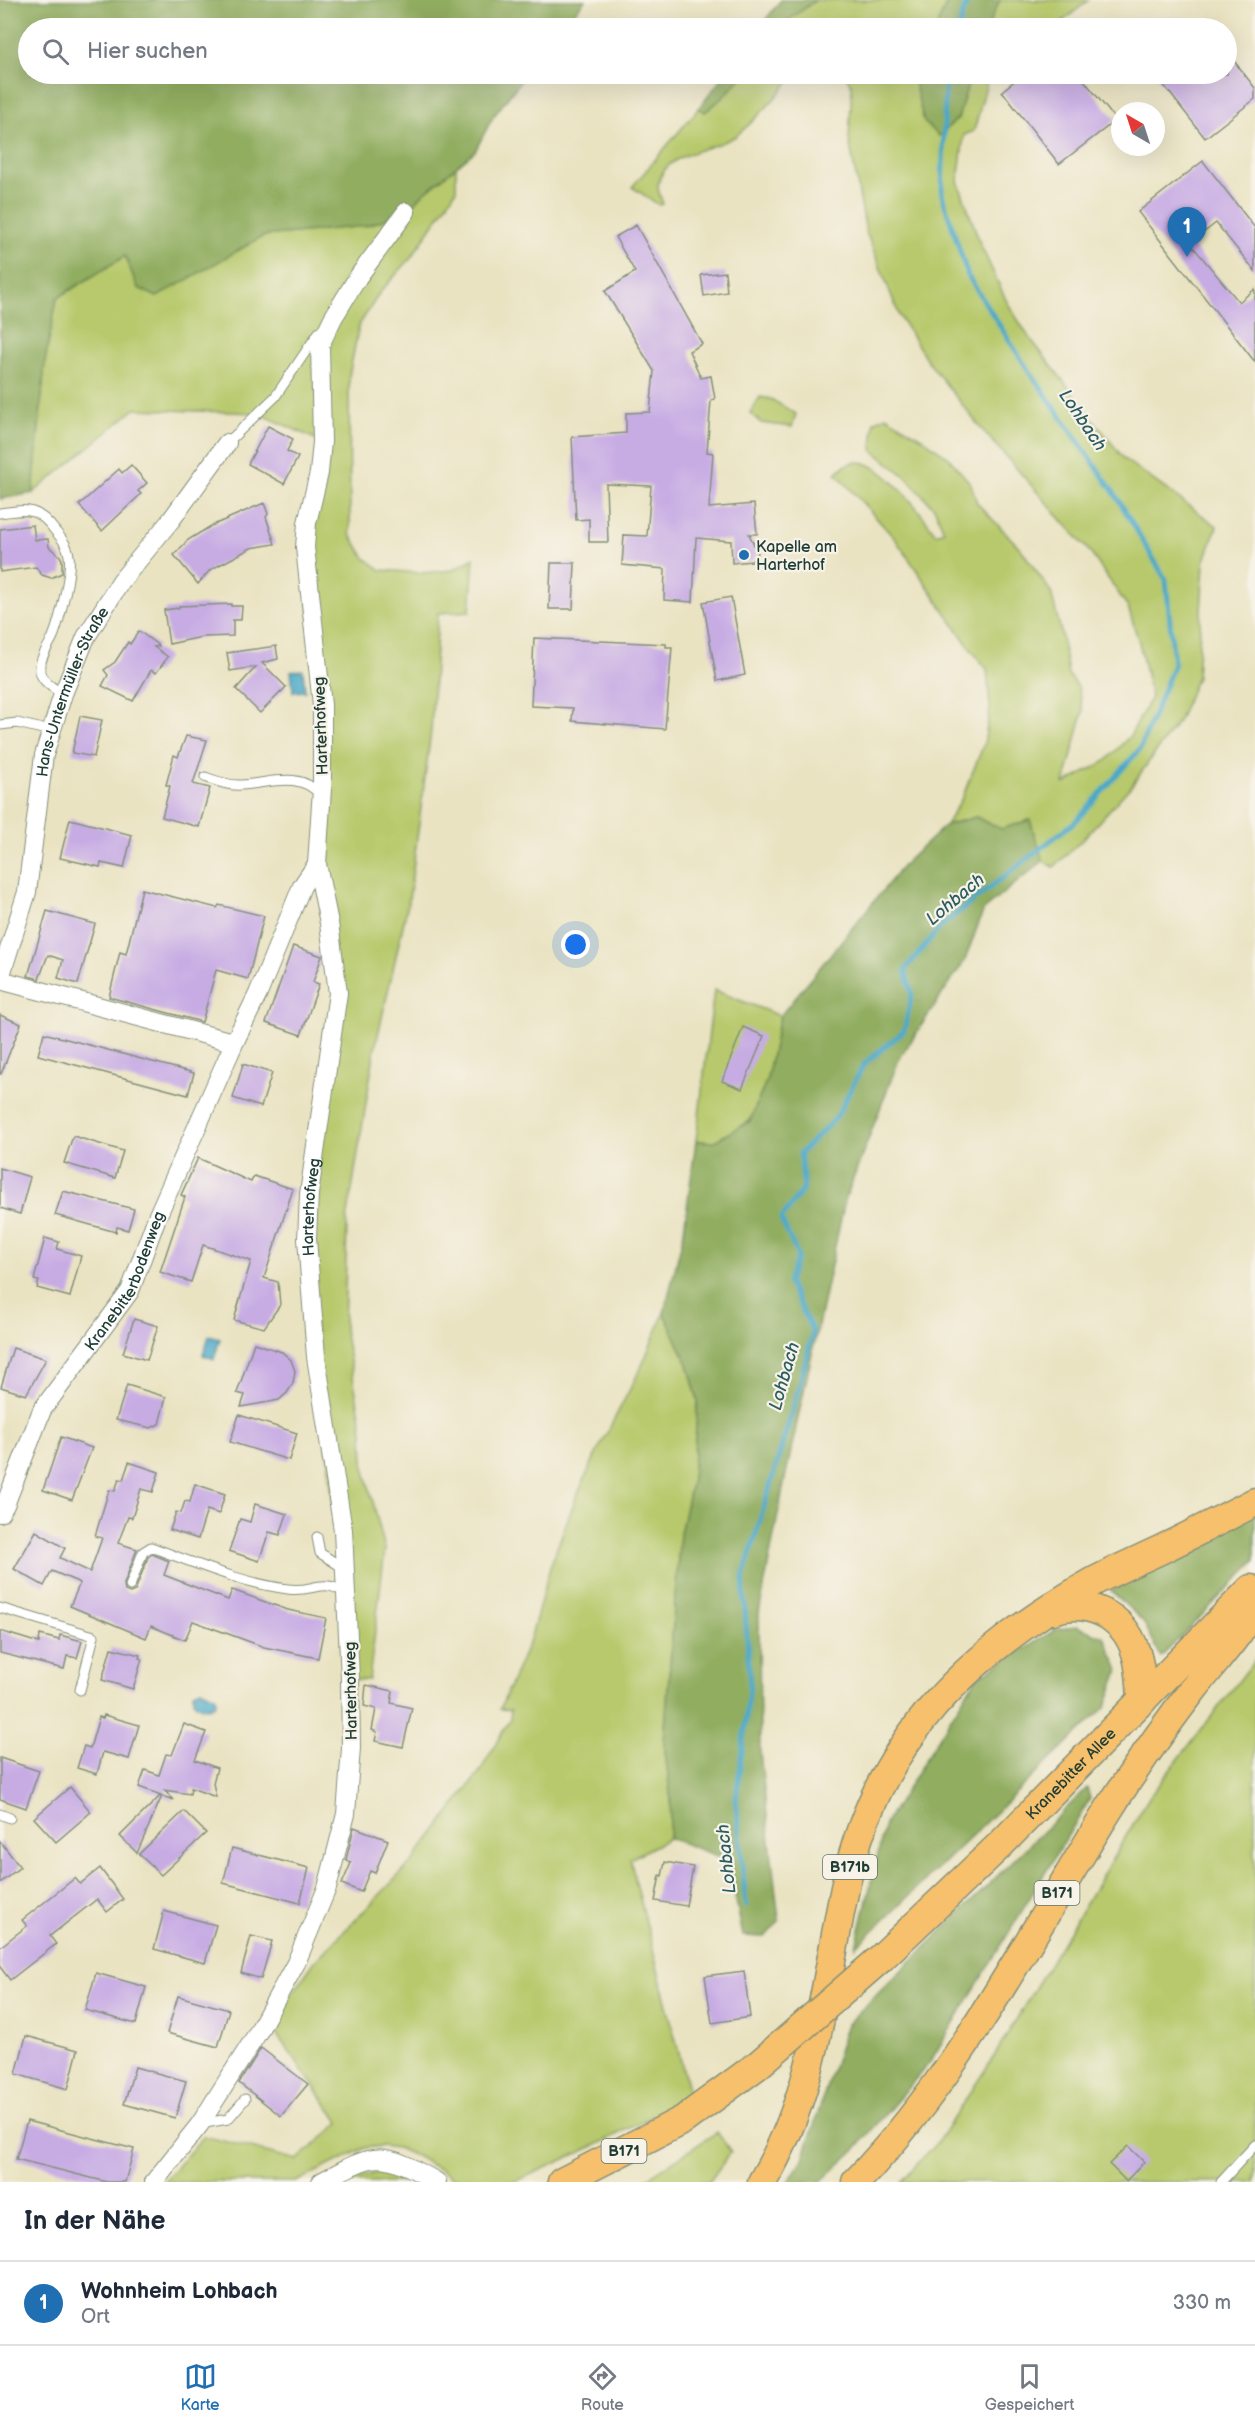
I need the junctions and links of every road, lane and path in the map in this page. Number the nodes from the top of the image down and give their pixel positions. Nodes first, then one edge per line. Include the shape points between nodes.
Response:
1 (406, 212) dead end
2 (333, 318) junction
3 (227, 443) joint
4 (0, 513) edge
5 (63, 694) junction
6 (0, 725) edge
7 (51, 731) junction
8 (205, 777) dead end
9 (322, 797) junction
10 (317, 864) junction
11 (0, 979) edge
12 (235, 1041) junction
13 (1255, 1502) edge
14 (0, 1513) edge
15 (317, 1537) dead end
16 (345, 1569) junction
17 (130, 1586) dead end
18 (1255, 1586) edge
19 (347, 1594) junction
20 (1255, 1601) edge
21 (0, 1608) edge
22 (1045, 1613) junction
23 (80, 1690) dead end
24 (1142, 1701) junction
25 (0, 1814) edge
26 (10, 1818) dead end
27 (245, 2099) dead end
28 (200, 2124) junction
29 (1255, 2145) edge
30 (415, 2174) edge
31 (154, 2182) edge
32 (321, 2182) edge
33 (437, 2182) edge
34 (563, 2182) edge
35 (762, 2182) edge
36 (856, 2182) edge
37 (1221, 2182) edge

1 - 2 street, Harterhofweg
2 - 3 lane via 316,335 275,397
2 - 9 street, Harterhofweg via 321,345 322,442 305,547 322,705
3 - 5 street, Hans-Untermüller-Straße via 121,581 86,637
4 - 5 lane via 27,509 39,514 66,545 69,569 59,620 40,671 46,682
5 - 7 street, Hans-Untermüller-Straße
6 - 7 lane via 17,723
7 - 11 street, Hans-Untermüller-Straße via 44,755 27,892
8 - 9 lane via 239,785 299,781
9 - 10 street, Harterhofweg
10 - 12 street, Kranebitterbodenweg via 302,886
10 - 16 street, Harterhofweg via 338,993 309,1194 307,1239 315,1345 343,1530
11 - 12 street
12 - 14 street, Kranebitterbodenweg via 158,1216 130,1291 42,1410
13 - 22 main road, B171b via 1093,1582
15 - 16 lane via 320,1553
16 - 19 street, Harterhofweg
17 - 19 lane via 143,1552 151,1547 221,1572 286,1589 304,1591 322,1584
18 - 24 main road, Kranebitter Allee / B171
19 - 28 street, Harterhofweg via 351,1748 339,1848 296,1963
20 - 36 main road, B171 via 1239,1631 1160,1733 1117,1798 959,2055 897,2138
21 - 23 lane via 94,1636
22 - 24 main road, B171b via 1084,1605 1116,1622 1136,1652
22 - 35 main road, B171b via 984,1656 946,1691 908,1737 881,1784 846,1883 809,2074 785,2137
24 - 34 main road, Kranebitter Allee / B171, bridge via 880,1959 758,2065 683,2120
25 - 26 lane
27 - 28 lane via 228,2120
28 - 31 street, Harterhofweg
29 - 37 lane
30 - 32 street via 393,2159 372,2158
30 - 33 street

